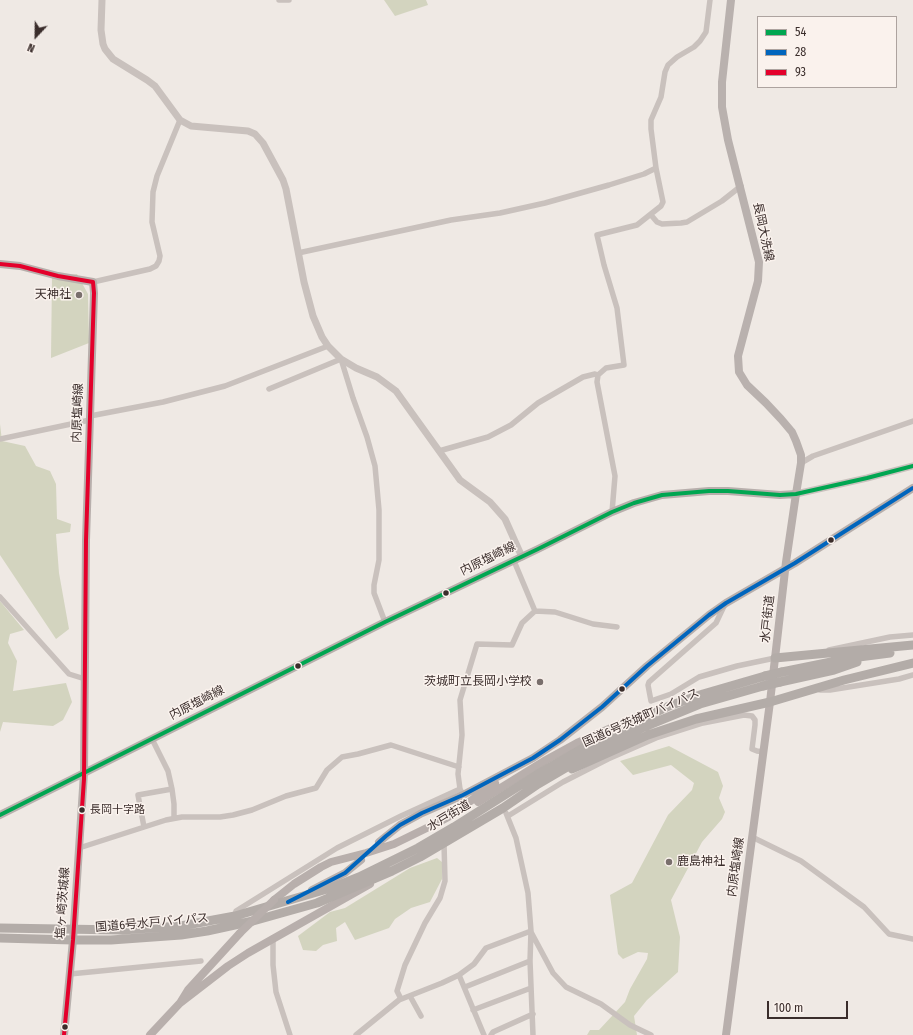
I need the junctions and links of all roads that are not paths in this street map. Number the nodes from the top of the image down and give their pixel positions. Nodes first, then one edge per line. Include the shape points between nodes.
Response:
1 (102, 0) edge
2 (279, 0) edge
3 (289, 0) edge
4 (710, 0) edge
5 (731, 0) edge
6 (180, 120) junction
7 (656, 168) junction
8 (741, 186) junction
9 (651, 215) junction
10 (298, 253) junction
11 (0, 264) edge
12 (93, 282) junction
13 (328, 346) junction
14 (341, 359) junction
15 (598, 375) junction
16 (269, 389) dead end
17 (90, 418) junction
18 (913, 421) edge
19 (0, 439) edge
20 (438, 451) junction
21 (801, 463) junction
22 (913, 466) edge
23 (913, 488) edge
24 (796, 494) junction
25 (612, 512) junction
26 (518, 559) junction
27 (785, 569) junction
28 (0, 597) edge
29 (726, 604) junction
30 (535, 611) junction
31 (386, 622) junction
32 (617, 627) dead end
33 (913, 635) edge
34 (913, 645) edge
35 (913, 649) edge
36 (822, 654) junction
37 (875, 656) junction
38 (775, 658) junction
39 (913, 663) edge
40 (913, 675) edge
41 (85, 679) junction
42 (764, 681) junction
43 (810, 690) junction
44 (770, 702) junction
45 (669, 706) junction
46 (152, 739) junction
47 (764, 752) junction
48 (519, 766) junction
49 (459, 767) junction
50 (84, 773) junction
51 (538, 784) junction
52 (172, 789) junction
53 (462, 792) junction
54 (503, 808) junction
55 (0, 815) edge
56 (450, 816) junction
57 (508, 816) junction
58 (174, 818) junction
59 (144, 827) junction
60 (752, 837) junction
61 (379, 842) dead end
62 (444, 843) junction
63 (79, 848) junction
64 (361, 860) dead end
65 (390, 867) junction
66 (288, 902) junction
67 (235, 916) junction
68 (0, 928) edge
69 (73, 930) junction
70 (531, 931) junction
71 (0, 938) edge
72 (273, 938) junction
73 (913, 939) edge
74 (73, 940) junction
75 (201, 961) dead end
76 (530, 961) junction
77 (70, 974) junction
78 (460, 975) junction
79 (465, 987) junction
80 (531, 988) junction
81 (410, 996) junction
82 (401, 999) junction
83 (180, 1003) junction
84 (473, 1010) junction
85 (532, 1014) junction
86 (421, 1016) dead end
87 (532, 1034) edge
88 (64, 1035) edge
89 (150, 1035) edge
90 (290, 1035) edge
91 (356, 1035) edge
92 (484, 1035) edge
93 (491, 1035) edge
94 (651, 1035) edge
95 (726, 1035) edge

1 - 6 street via 101,30 106,49 113,59 154,86
2 - 3 street
4 - 7 street via 708,26 703,37 694,47 677,56 665,72 661,97 651,120
5 - 8 main road, 長岡大洗線 via 722,93 726,129
6 - 10 street via 191,126 248,131 259,138 286,188
6 - 12 street via 156,176 153,192 152,222 159,261 150,269
7 - 9 street via 663,202
7 - 10 street via 644,174 545,204 451,220
8 - 9 street via 687,222 662,224
8 - 21 main road, 長岡大洗線 via 758,254 759,273 738,356 739,372 746,386 766,403 792,432 800,450
9 - 15 street via 637,225 597,235 616,308 624,365 606,368
10 - 13 street via 313,316
11 - 12 main road
12 - 17 main road, 内原塩崎線
13 - 14 street
13 - 17 street via 225,386
14 - 16 street
14 - 20 street via 391,386
14 - 31 street via 375,466 379,510 379,560 374,593
15 - 20 street via 583,377 528,410 511,425 488,437
15 - 25 street via 597,382 615,476
17 - 19 street
17 - 41 main road, 内原塩崎線
18 - 21 street via 813,456
20 - 26 street via 460,480 490,502 505,519
21 - 24 main road, 長岡大洗線
22 - 24 street
23 - 27 main road
24 - 25 main road, 内原塩崎線 via 688,492 648,498
24 - 27 main road
25 - 26 main road, 内原塩崎線
26 - 30 street
26 - 31 main road, 内原塩崎線
27 - 29 main road
27 - 38 main road, 水戸街道
28 - 41 street via 68,674
29 - 38 street via 716,623 649,682 651,701 671,694 699,677
29 - 48 main road via 679,639 577,727
30 - 32 street via 555,612 593,624
30 - 49 street via 522,623 512,645 477,644 460,700 462,736
31 - 46 main road, 内原塩崎線
33 - 36 street via 833,648
34 - 36 highway
35 - 37 highway, 国道6号茨城町バイパス
36 - 38 highway
37 - 42 highway, 国道6号茨城町バイパス, bridge via 851,658 782,672
37 - 42 highway, 国道6号茨城町バイパス, bridge via 834,670 780,682
38 - 44 main road, 水戸街道
39 - 43 highway
40 - 43 street via 830,690
41 - 50 main road, 内原塩崎線
42 - 45 highway, 国道6号茨城町バイパス via 703,694
42 - 51 highway, 国道6号茨城町バイパス via 676,713 601,747
43 - 44 highway
44 - 47 main road, 内原塩崎線
44 - 51 highway via 648,735
45 - 56 main road via 621,723 577,743 466,810
45 - 65 highway, 水戸街道 via 577,751
46 - 50 main road, 内原塩崎線
46 - 52 street via 168,771
47 - 57 street via 752,749 755,725 752,716 744,714 702,723 656,738 608,759 563,782
47 - 60 main road, 内原塩崎線
48 - 53 main road
48 - 56 main road
49 - 53 street via 458,780
49 - 58 street via 391,745 342,757 327,770 316,788 286,796 252,810 227,816
50 - 55 main road
50 - 63 main road, 塩ヶ崎茨城線
51 - 54 highway, 水戸街道
52 - 58 street
52 - 59 street via 138,795
53 - 61 main road via 400,825
53 - 67 street via 401,816 337,848 236,911
54 - 57 street
54 - 62 highway, 水戸街道
56 - 83 main road, bridge via 394,844 331,862 294,884 240,932 188,990
57 - 70 street via 522,860
58 - 59 street
59 - 63 street
60 - 73 street via 801,861 852,898 890,934
60 - 95 main road, 内原塩崎線
62 - 65 highway, 水戸街道
62 - 82 street via 445,881 440,898 405,965 397,991
63 - 69 main road, 塩ヶ崎茨城線
64 - 66 main road via 336,879
65 - 66 highway, 国道6号水戸バイパス
65 - 72 main road via 326,910
65 - 74 highway, 国道6号水戸バイパス via 316,902 230,926 167,936
66 - 67 highway, 国道6号水戸バイパス
67 - 69 highway, 国道6号水戸バイパス via 151,929
68 - 69 highway, 国道6号水戸バイパス
69 - 74 main road, 塩ヶ崎茨城線
70 - 76 street
70 - 78 street via 486,948 474,964
70 - 94 street via 553,973 566,987 601,1004 630,1025
71 - 74 highway, 国道6号水戸バイパス
72 - 83 main road via 228,966
72 - 90 street via 276,992
74 - 77 main road, 塩ヶ崎茨城線
75 - 77 street
76 - 79 street
76 - 80 street
77 - 88 main road, 塩ヶ崎茨城線
78 - 79 street
78 - 81 street
79 - 84 street
80 - 84 street
80 - 85 street
81 - 82 street
81 - 86 street
82 - 91 street
83 - 89 main road
84 - 92 street
85 - 87 street
85 - 93 street

